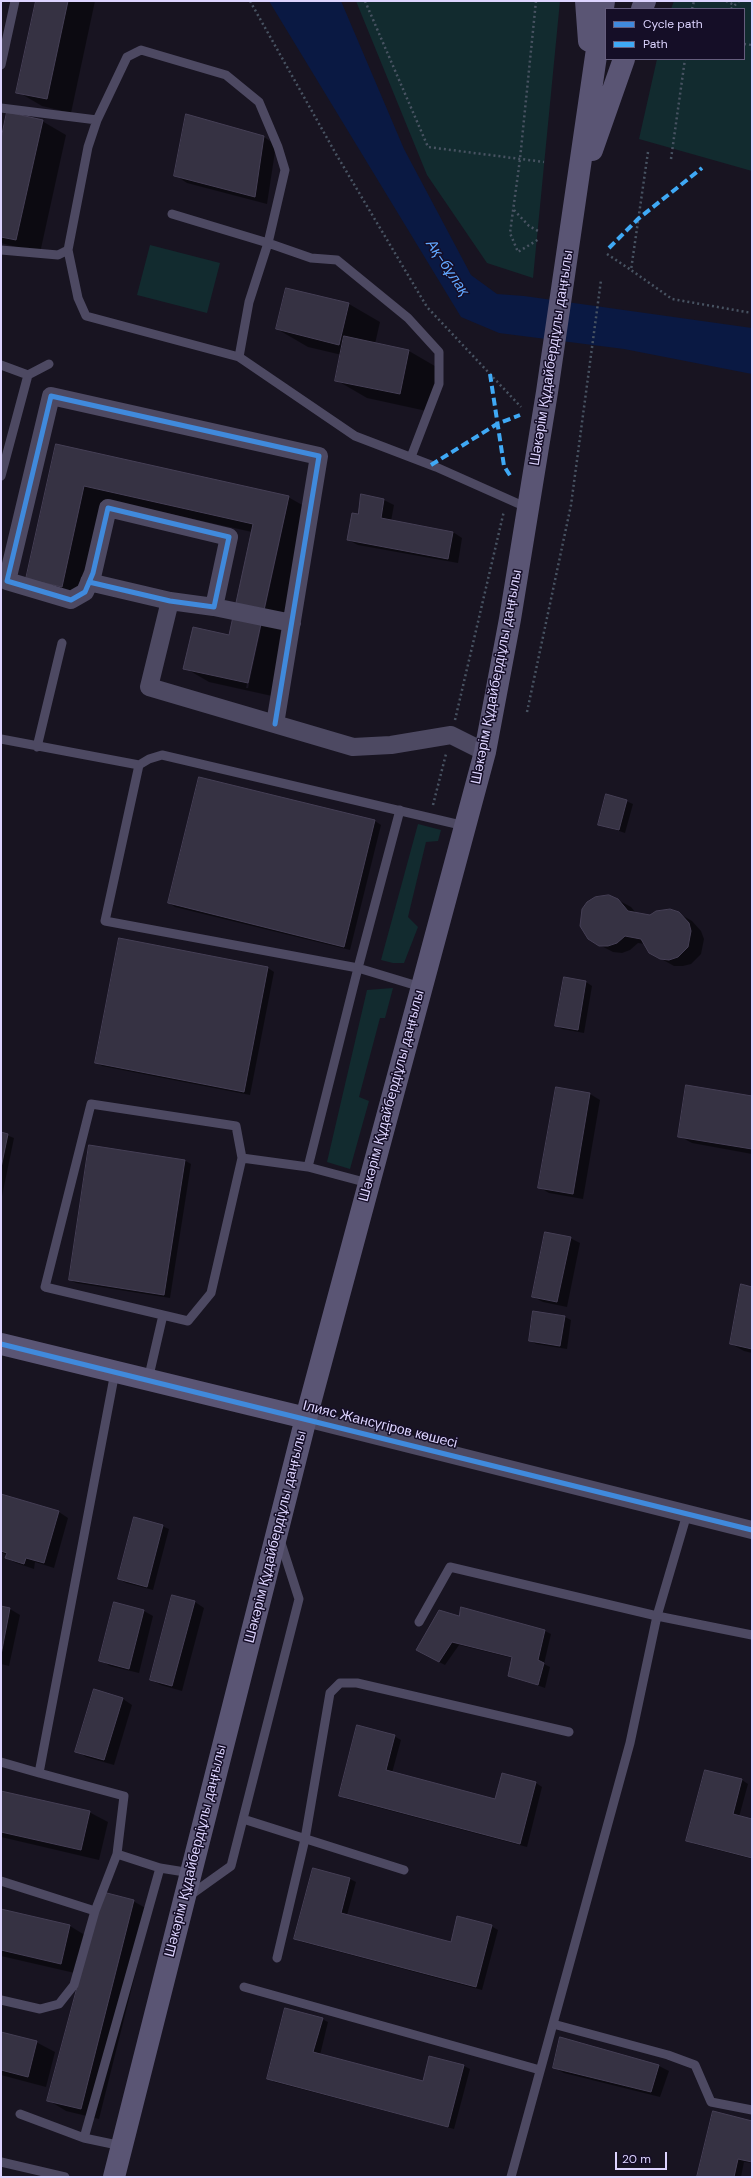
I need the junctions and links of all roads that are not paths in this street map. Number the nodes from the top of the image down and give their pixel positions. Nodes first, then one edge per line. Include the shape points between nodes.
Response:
1 (15, 1) edge
2 (586, 1) edge
3 (604, 1) edge
4 (624, 60) edge
5 (1, 65) edge
6 (592, 80) junction
7 (1, 108) edge
8 (97, 120) junction
9 (578, 187) junction
10 (172, 214) dead end
11 (268, 243) junction
12 (1, 250) edge
13 (68, 250) junction
14 (239, 357) junction
15 (49, 364) dead end
16 (1, 365) edge
17 (28, 375) junction
18 (411, 457) junction
19 (1, 476) edge
20 (528, 508) junction
21 (89, 582) junction
22 (170, 601) junction
23 (214, 607) junction
24 (292, 623) junction
25 (62, 643) dead end
26 (275, 724) junction
27 (1, 739) edge
28 (37, 747) junction
29 (485, 752) junction
30 (139, 765) junction
31 (400, 810) junction
32 (465, 826) junction
33 (358, 968) junction
34 (421, 986) junction
35 (242, 1158) junction
36 (308, 1167) junction
37 (368, 1183) junction
38 (163, 1315) junction
39 (1, 1344) edge
40 (115, 1372) junction
41 (148, 1380) junction
42 (306, 1418) junction
43 (687, 1514) junction
44 (752, 1530) edge
45 (277, 1532) junction
46 (656, 1616) junction
47 (419, 1622) dead end
48 (752, 1635) edge
49 (569, 1732) dead end
50 (1, 1762) edge
51 (39, 1773) junction
52 (243, 1819) junction
53 (305, 1839) junction
54 (117, 1854) junction
55 (160, 1868) junction
56 (404, 1870) dead end
57 (191, 1873) junction
58 (1, 1881) edge
59 (184, 1899) junction
60 (95, 1911) junction
61 (277, 1958) dead end
62 (244, 1987) dead end
63 (1, 2000) edge
64 (553, 2024) junction
65 (540, 2070) junction
66 (752, 2110) edge
67 (20, 2114) dead end
68 (84, 2138) junction
69 (122, 2146) junction
70 (1, 2162) edge
71 (65, 2177) edge
72 (114, 2177) edge
73 (511, 2177) edge

1 - 5 lane
2 - 6 main road
3 - 6 main road, Шәкәрім Құдайбердіұлы даңғылы
4 - 9 main road
6 - 9 main road, Шәкәрім Құдайбердіұлы даңғылы
7 - 8 lane
8 - 11 lane via 127,57 140,50 226,75 259,102 285,170
8 - 13 lane via 88,147
9 - 20 main road, Шәкәрім Құдайбердіұлы даңғылы
10 - 11 lane
11 - 14 lane via 249,302
11 - 18 lane via 311,258 337,260 408,318 439,352 439,384
12 - 13 lane via 58,255
13 - 14 lane via 78,298 86,316
14 - 18 lane via 355,436
15 - 17 lane
16 - 17 lane
17 - 19 lane
18 - 20 lane
20 - 29 main road, Шәкәрім Құдайбердіұлы даңғылы
21 - 22 street
21 - 23 street via 108,508 229,537
21 - 24 street via 84,592 71,600 7,581 50,396 319,456
22 - 23 street
22 - 26 street via 148,687
23 - 24 street
24 - 26 street
25 - 28 lane
26 - 29 street via 353,746 391,745 451,735
27 - 28 lane
28 - 30 lane
29 - 32 main road, Шәкәрім Құдайбердіұлы даңғылы
30 - 31 lane via 149,758 162,755
30 - 33 lane via 105,921
31 - 32 lane
31 - 33 lane
32 - 34 main road, Шәкәрім Құдайбердіұлы даңғылы
33 - 34 lane
33 - 36 lane
34 - 37 main road, Шәкәрім Құдайбердіұлы даңғылы
35 - 36 lane
35 - 38 lane via 211,1293 188,1321
35 - 38 lane via 236,1126 91,1104 45,1287
36 - 37 lane
37 - 42 main road, Шәкәрім Құдайбердіұлы даңғылы
38 - 41 lane
39 - 40 main road, Ілияс Жансүгіров көшесі
40 - 41 main road, Ілияс Жансүгіров көшесі
40 - 51 lane
41 - 42 main road, Ілияс Жансүгіров көшесі
42 - 43 street, Ілияс Жансүгіров көшесі
42 - 45 main road, Шәкәрім Құдайбердіұлы даңғылы
43 - 44 street, Ілияс Жансүгіров көшесі
43 - 46 lane
45 - 52 lane via 300,1599
45 - 57 main road, Шәкәрім Құдайбердіұлы даңғылы
46 - 47 lane via 450,1566
46 - 48 lane
46 - 64 lane via 630,1743
49 - 53 lane via 358,1683 340,1683 330,1693
50 - 51 lane
51 - 54 lane via 124,1796
52 - 53 lane
52 - 59 lane via 231,1866
53 - 56 lane
53 - 61 lane
54 - 55 lane
54 - 60 lane
55 - 57 lane
55 - 68 lane
57 - 59 main road, Шәкәрім Құдайбердіұлы даңғылы
58 - 60 lane
59 - 69 main road, Шәкәрім Құдайбердіұлы даңғылы
60 - 63 lane via 74,1985 59,2004 40,2009
62 - 65 lane
64 - 65 lane
64 - 66 lane via 668,2055 695,2065 712,2102
65 - 73 lane
67 - 68 lane
68 - 69 lane
69 - 72 main road, Шәкәрім Құдайбердіұлы даңғылы
70 - 71 lane

